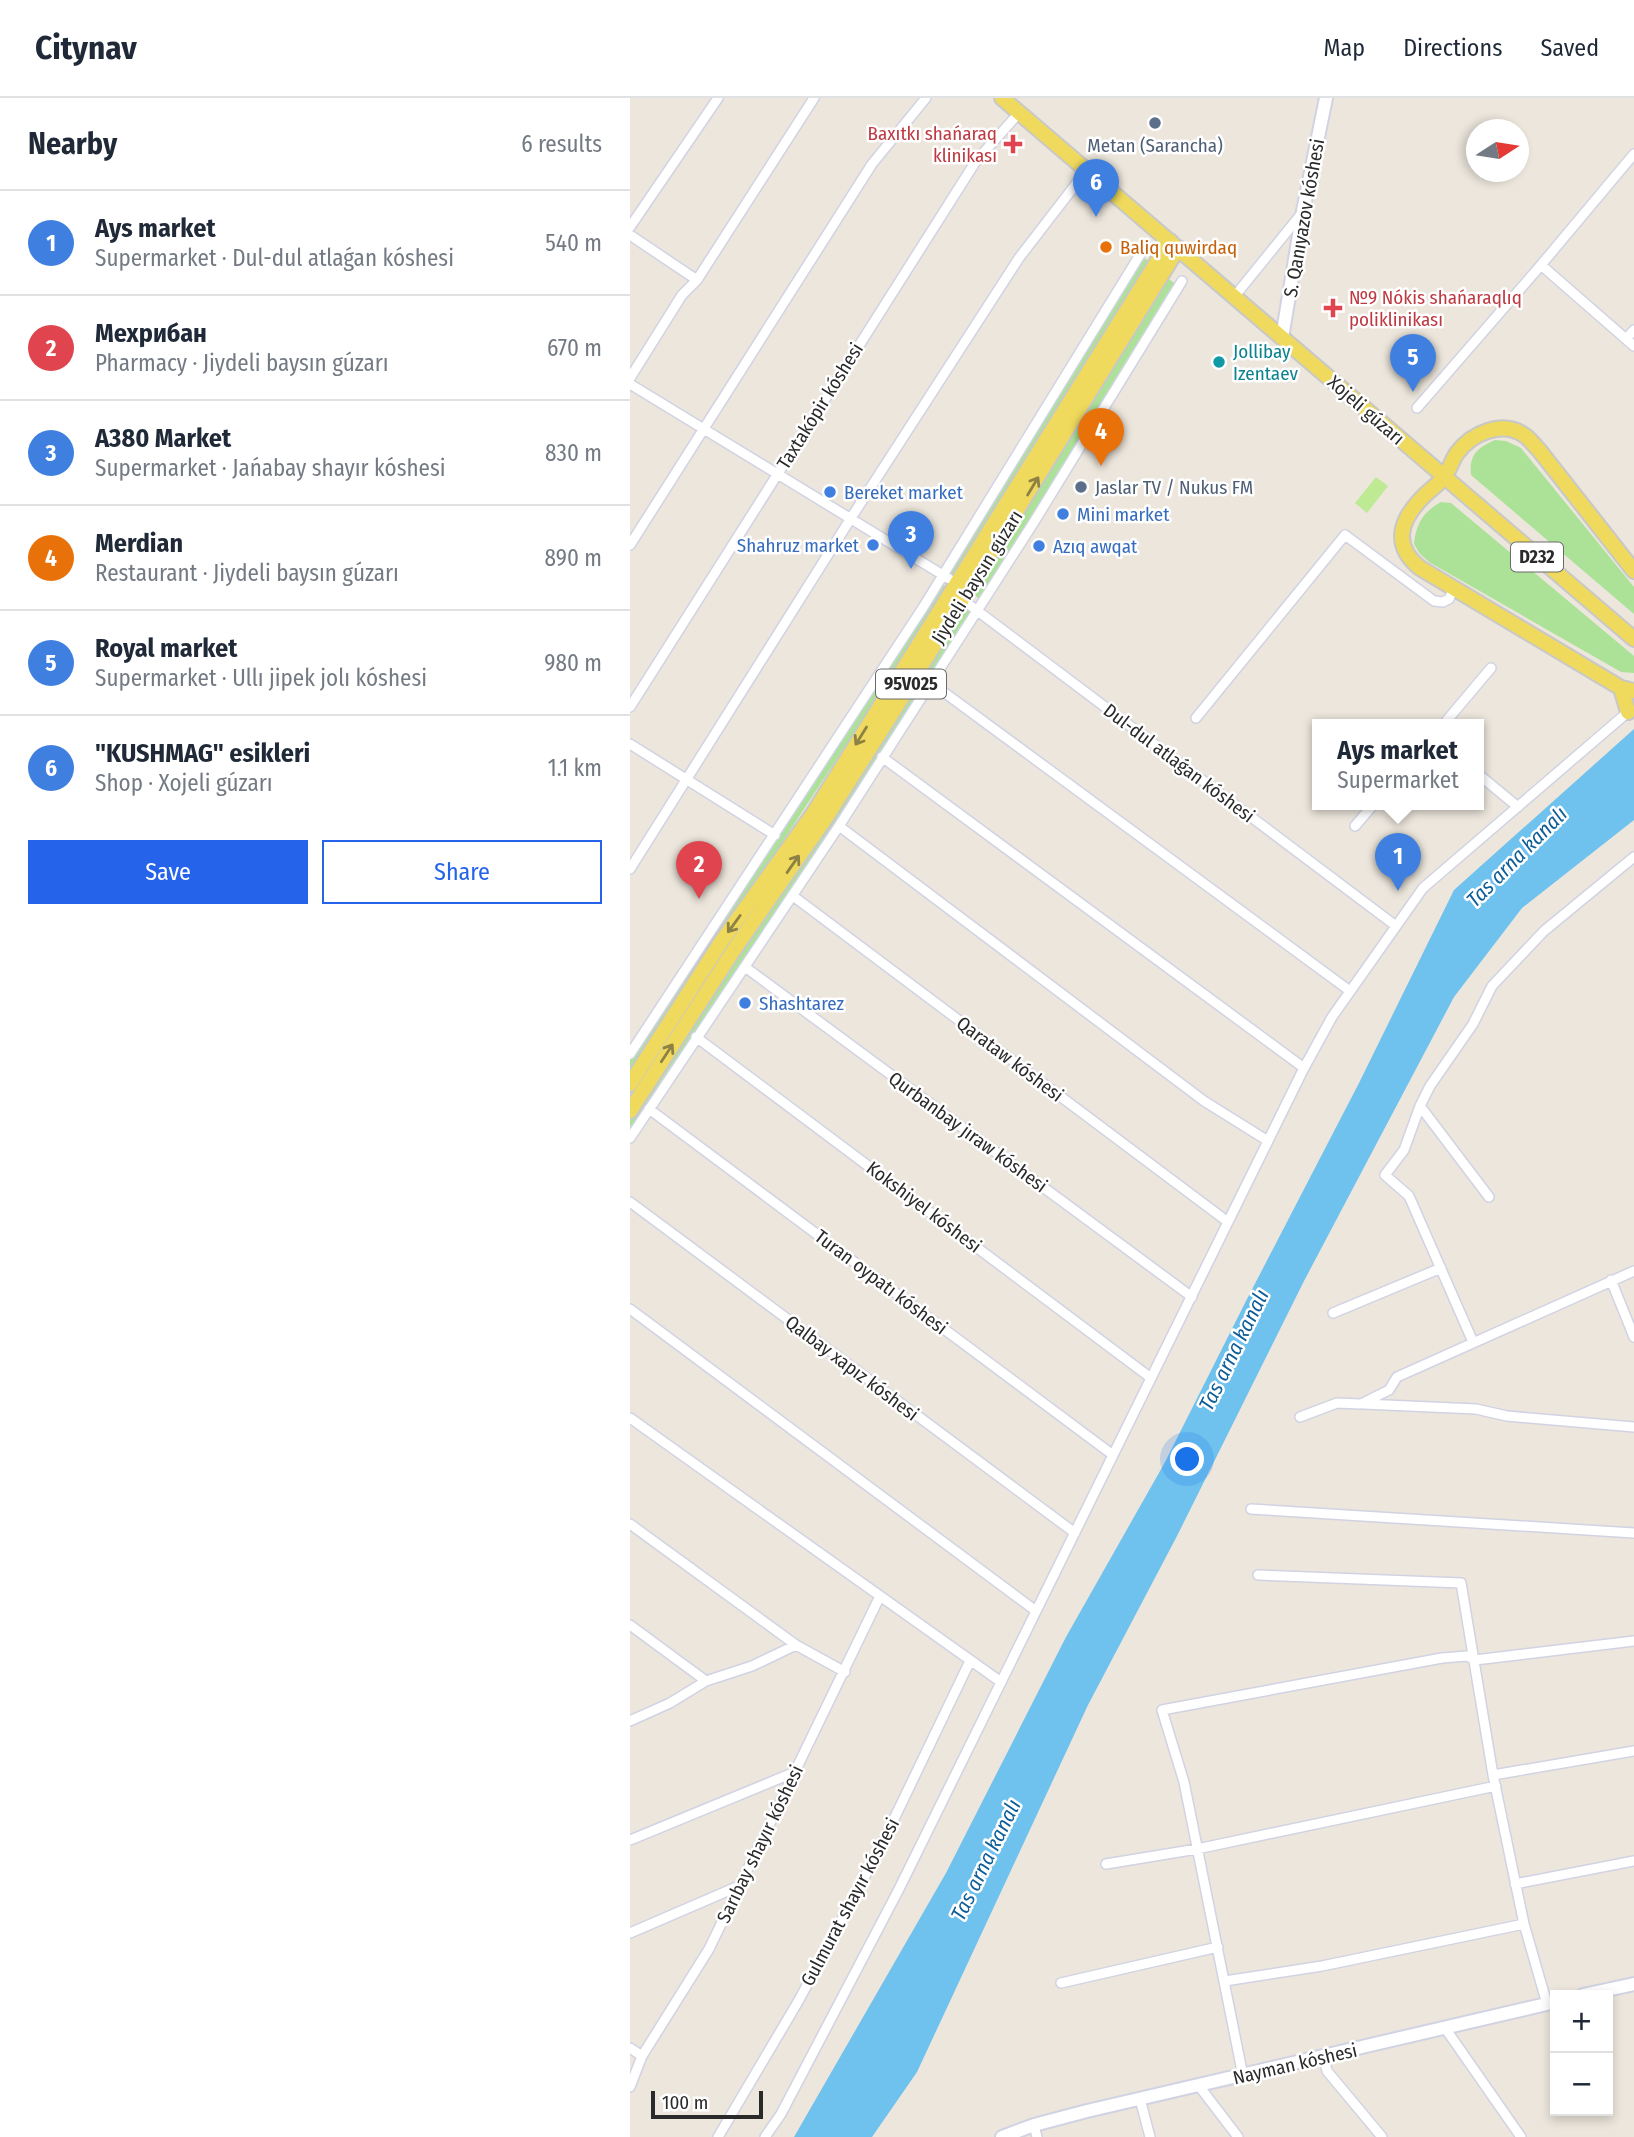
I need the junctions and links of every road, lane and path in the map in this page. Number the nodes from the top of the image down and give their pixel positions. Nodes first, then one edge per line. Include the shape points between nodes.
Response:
1 (718, 98) edge
2 (814, 98) edge
3 (926, 98) edge
4 (1002, 98) edge
5 (1326, 98) edge
6 (1019, 113) junction
7 (1634, 154) edge
8 (1086, 172) junction
9 (1303, 211) junction
10 (630, 227) edge
11 (630, 235) edge
12 (1146, 245) dead end
13 (1174, 245) junction
14 (1541, 265) junction
15 (697, 280) junction
16 (1182, 281) dead end
17 (1234, 297) junction
18 (1634, 330) edge
19 (1282, 338) junction
20 (1630, 342) edge
21 (630, 378) edge
22 (630, 384) edge
23 (1417, 408) dead end
24 (704, 428) junction
25 (777, 473) junction
26 (1444, 477) junction
27 (851, 518) junction
28 (630, 545) edge
29 (1634, 571) edge
30 (943, 574) junction
31 (956, 583) junction
32 (1454, 587) junction
33 (963, 600) junction
34 (976, 610) junction
35 (1632, 638) edge
36 (1491, 668) dead end
37 (930, 682) junction
38 (1628, 689) edge
39 (630, 707) edge
40 (1631, 709) edge
41 (1196, 718) dead end
42 (1448, 719) edge
43 (630, 744) edge
44 (881, 757) junction
45 (687, 778) junction
46 (1484, 778) edge
47 (1518, 807) junction
48 (1369, 810) edge
49 (839, 826) junction
50 (1355, 826) dead end
51 (775, 835) junction
52 (1634, 857) edge
53 (630, 869) edge
54 (793, 896) junction
55 (1396, 926) junction
56 (745, 967) junction
57 (1350, 991) junction
58 (696, 1037) junction
59 (633, 1041) edge
60 (630, 1054) edge
61 (1304, 1068) junction
62 (630, 1084) edge
63 (1420, 1106) junction
64 (649, 1109) junction
65 (630, 1111) edge
66 (630, 1138) edge
67 (1268, 1141) junction
68 (1489, 1197) dead end
69 (630, 1202) edge
70 (1228, 1222) junction
71 (1441, 1268) junction
72 (1634, 1271) edge
73 (1611, 1280) junction
74 (1192, 1297) junction
75 (630, 1309) edge
76 (1333, 1313) dead end
77 (1634, 1337) edge
78 (1473, 1342) junction
79 (1151, 1378) junction
80 (1361, 1404) junction
81 (1300, 1417) dead end
82 (630, 1418) edge
83 (1634, 1427) edge
84 (1113, 1455) junction
85 (1251, 1508) dead end
86 (630, 1524) edge
87 (1075, 1533) junction
88 (1634, 1533) edge
89 (1258, 1576) dead end
90 (880, 1596) junction
91 (1036, 1611) junction
92 (630, 1625) edge
93 (1634, 1641) edge
94 (796, 1645) junction
95 (1475, 1660) junction
96 (970, 1661) junction
97 (845, 1672) junction
98 (705, 1681) junction
99 (1001, 1682) junction
100 (630, 1721) edge
101 (1634, 1751) edge
102 (795, 1772) junction
103 (1493, 1775) junction
104 (1496, 1786) junction
105 (630, 1840) edge
106 (1197, 1849) junction
107 (1634, 1861) edge
108 (1106, 1864) dead end
109 (1516, 1884) junction
110 (740, 1886) junction
111 (1524, 1924) junction
112 (630, 1933) edge
113 (1217, 1947) junction
114 (1225, 1981) junction
115 (1061, 1983) dead end
116 (1634, 1984) edge
117 (1606, 1990) edge
118 (1550, 2000) edge
119 (1550, 2003) edge
120 (1445, 2028) junction
121 (630, 2048) edge
122 (642, 2056) junction
123 (1324, 2056) junction
124 (1243, 2076) junction
125 (1199, 2086) junction
126 (630, 2087) edge
127 (1140, 2099) junction
128 (1036, 2131) edge
129 (718, 2137) edge
130 (765, 2137) edge
131 (1002, 2137) edge
132 (1150, 2137) edge
133 (1238, 2137) edge
134 (1382, 2137) edge
135 (1521, 2137) edge

1 - 10 street
2 - 15 street
3 - 24 street via 872,164
4 - 6 main road, Xojeli gúzarı / D232
5 - 9 main road, S. Qanıyazov kóshesi
6 - 8 main road, Xojeli gúzarı / D232
6 - 25 street, Taxtakópir kóshesi via 976,161
7 - 14 street
8 - 13 main road, Xojeli gúzarı / D232
8 - 27 street via 1019,258
9 - 17 street
9 - 19 main road, S. Qanıyazov kóshesi
11 - 15 street
12 - 30 street
13 - 17 main road, Xojeli gúzarı / D232
13 - 31 main road, Jiydeli baysın gúzarı / 95V025
33 -> 13 main road, Jiydeli baysın gúzarı / 95V025
14 - 20 street
14 - 23 street
15 - 21 street via 682,295
16 - 34 street
17 - 19 main road, Xojeli gúzarı / D232
18 - 20 street
19 - 26 main road, Xojeli gúzarı / D232
22 - 24 street
24 - 25 street
24 - 28 street
25 - 27 street
25 - 39 street, Taxtakópir kóshesi
26 - 29 main road via 1462,447 1498,427 1512,429 1524,435
26 - 32 main road via 1411,510 1401,537 1411,561
26 - 35 main road, Xojeli gúzarı / D232
27 - 30 street
27 - 45 street
30 - 31 street
30 - 51 street
31 -> 62 main road, Jiydeli baysın gúzarı / 95V025 via 813,814 722,942
32 - 38 main road
32 - 41 street via 1449,599 1434,600 1345,535
33 - 34 street, Dul-dul atlaǵan kóshesi
65 -> 33 main road, Jiydeli baysın gúzarı / 95V025 via 825,819
34 - 37 street
34 - 55 street, Dul-dul atlaǵan kóshesi
36 - 42 street
37 - 44 street
37 - 57 street
38 - 40 main road
40 - 47 street
43 - 45 street
44 - 49 street
44 - 61 street
45 - 51 street
45 - 53 street
46 - 47 street
47 - 55 street via 1423,888
48 - 50 street
49 - 54 street
49 - 67 street via 1204,1101
51 - 59 street
52 - 63 street via 1544,931 1492,986 1474,1024
54 - 56 street
54 - 70 street, Qarataw kóshesi
55 - 57 street
56 - 58 street
56 - 74 street, Qurbanbay jıraw kóshesi
57 - 61 street
58 - 64 street
58 - 79 street, Kokshiyel kóshesi
59 - 60 street
61 - 67 street
63 - 68 street
63 - 71 street via 1404,1150 1385,1175 1409,1196
64 - 66 street
64 - 84 street, Turan oypatı kóshesi
67 - 70 street
69 - 87 street, Qalbay xapız kóshesi
70 - 74 street
71 - 76 street
71 - 78 street
72 - 73 street
73 - 77 street
73 - 78 street
74 - 79 street
75 - 91 street
78 - 80 street via 1397,1377 1389,1390
79 - 84 street
80 - 81 street via 1338,1403
80 - 83 street via 1476,1409
82 - 90 street
84 - 87 street
85 - 88 street
86 - 94 street
87 - 91 street
89 - 95 street via 1461,1583
90 - 96 street
90 - 97 street, Sarıbay shayır kóshesi
91 - 99 street
92 - 98 street
93 - 95 street
94 - 97 street
94 - 98 street
95 - 103 street
95 - 106 street via 1467,1656 1442,1658 1162,1710 1182,1772
96 - 99 street
96 - 129 street, Gulmurat shayır kóshesi via 881,1846 799,2000
97 - 102 street, Sarıbay shayır kóshesi
98 - 100 street
99 - 130 street via 851,1983
101 - 103 street
102 - 105 street
102 - 110 street, Sarıbay shayır kóshesi
103 - 104 street
104 - 106 street
104 - 109 street
106 - 108 street
106 - 113 street
107 - 109 street
109 - 111 street
110 - 112 street
110 - 122 street, Sarıbay shayır kóshesi via 709,1949
111 - 114 street
111 - 118 street
113 - 114 street
113 - 115 street
114 - 124 street
116 - 117 main road
119 - 120 main road, Nayman kóshesi
120 - 123 main road, Nayman kóshesi
120 - 135 street
121 - 122 street
122 - 126 street, Sarıbay shayır kóshesi
123 - 124 main road, Nayman kóshesi
123 - 134 street via 1327,2071
124 - 125 main road, Nayman kóshesi
125 - 127 main road, Nayman kóshesi
125 - 133 street
127 - 128 main road, Nayman kóshesi
127 - 132 street
128 - 131 main road, Nayman kóshesi

